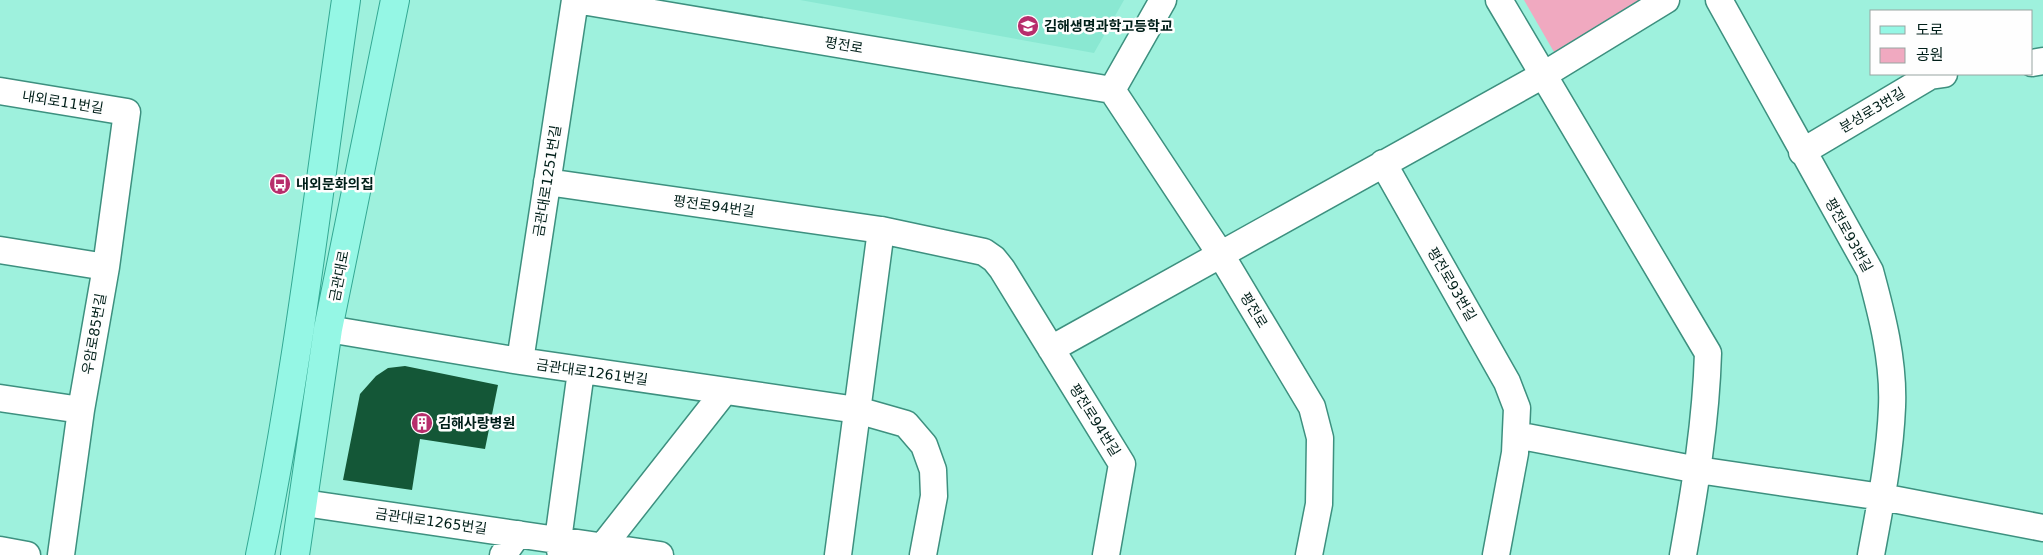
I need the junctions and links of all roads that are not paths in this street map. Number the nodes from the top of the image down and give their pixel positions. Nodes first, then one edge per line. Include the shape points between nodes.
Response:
1 (346, 0) edge
2 (395, 0) edge
3 (575, 0) edge
4 (1163, 0) edge
5 (1499, 0) edge
6 (1666, 0) edge
7 (1719, 0) edge
8 (1545, 74) junction
9 (1937, 75) edge
10 (1112, 90) junction
11 (0, 91) edge
12 (127, 112) joint
13 (1802, 152) junction
14 (1383, 163) junction
15 (547, 182) junction
16 (881, 230) junction
17 (0, 250) edge
18 (1221, 254) junction
19 (106, 267) junction
20 (328, 329) junction
21 (1051, 350) junction
22 (520, 361) junction
23 (581, 371) junction
24 (724, 392) junction
25 (0, 398) edge
26 (81, 410) junction
27 (857, 410) junction
28 (1516, 435) junction
29 (1698, 470) junction
30 (1882, 497) junction
31 (304, 503) junction
32 (2043, 528) edge
33 (518, 534) junction
34 (603, 546) junction
35 (0, 550) edge
36 (558, 550) edge
37 (26, 555) edge
38 (60, 555) edge
39 (260, 555) edge
40 (295, 555) edge
41 (503, 555) edge
42 (660, 555) edge
43 (838, 555) edge
44 (923, 555) edge
45 (1106, 555) edge
46 (1309, 555) edge
47 (1496, 555) edge
48 (1683, 555) edge
49 (1872, 555) edge

1 - 39 main road via 295,352
2 - 20 main road, 금관대로
3 - 10 street, 평전로
3 - 15 street, 금관대로1251번길
4 - 10 street
5 - 8 street
6 - 8 street
7 - 13 street, 평전로93번길
8 - 14 street
8 - 29 street via 1708,352
9 - 13 street, 분성로3번길 via 1930,76
10 - 18 street, 평전로
11 - 12 street, 내외로11번길
12 - 19 street, 우암로85번길
13 - 30 street, 평전로93번길 via 1870,272 1884,320 1892,406
14 - 18 street
14 - 28 street, 평전로93번길 via 1507,382 1517,408
15 - 16 street, 평전로94번길
15 - 22 street, 금관대로1251번길
16 - 21 street, 평전로94번길 via 966,247 994,259
16 - 27 street
17 - 19 street
18 - 21 street
18 - 46 street, 평전로 via 1312,407 1320,438 1319,504
19 - 26 street, 우암로85번길
20 - 22 street, 금관대로1261번길
20 - 31 main road, 금관대로
21 - 45 street, 평전로94번길 via 1122,464
22 - 23 street, 금관대로1261번길
23 - 24 street, 금관대로1261번길
23 - 36 street
24 - 27 street, 금관대로1261번길
24 - 34 street
25 - 26 street
26 - 38 street, 우암로85번길
27 - 43 street
27 - 44 street, 금관대로1261번길 via 906,424 924,445 933,470 934,496
28 - 29 street
28 - 47 street, 평전로93번길
29 - 30 street
29 - 48 street
30 - 32 street
30 - 49 street, 평전로93번길
31 - 33 street, 금관대로1265번길
31 - 40 main road, 금관대로
33 - 36 street, 금관대로1265번길
33 - 41 street
34 - 36 street, 금관대로1265번길
34 - 42 street, 금관대로1265번길
35 - 37 street

